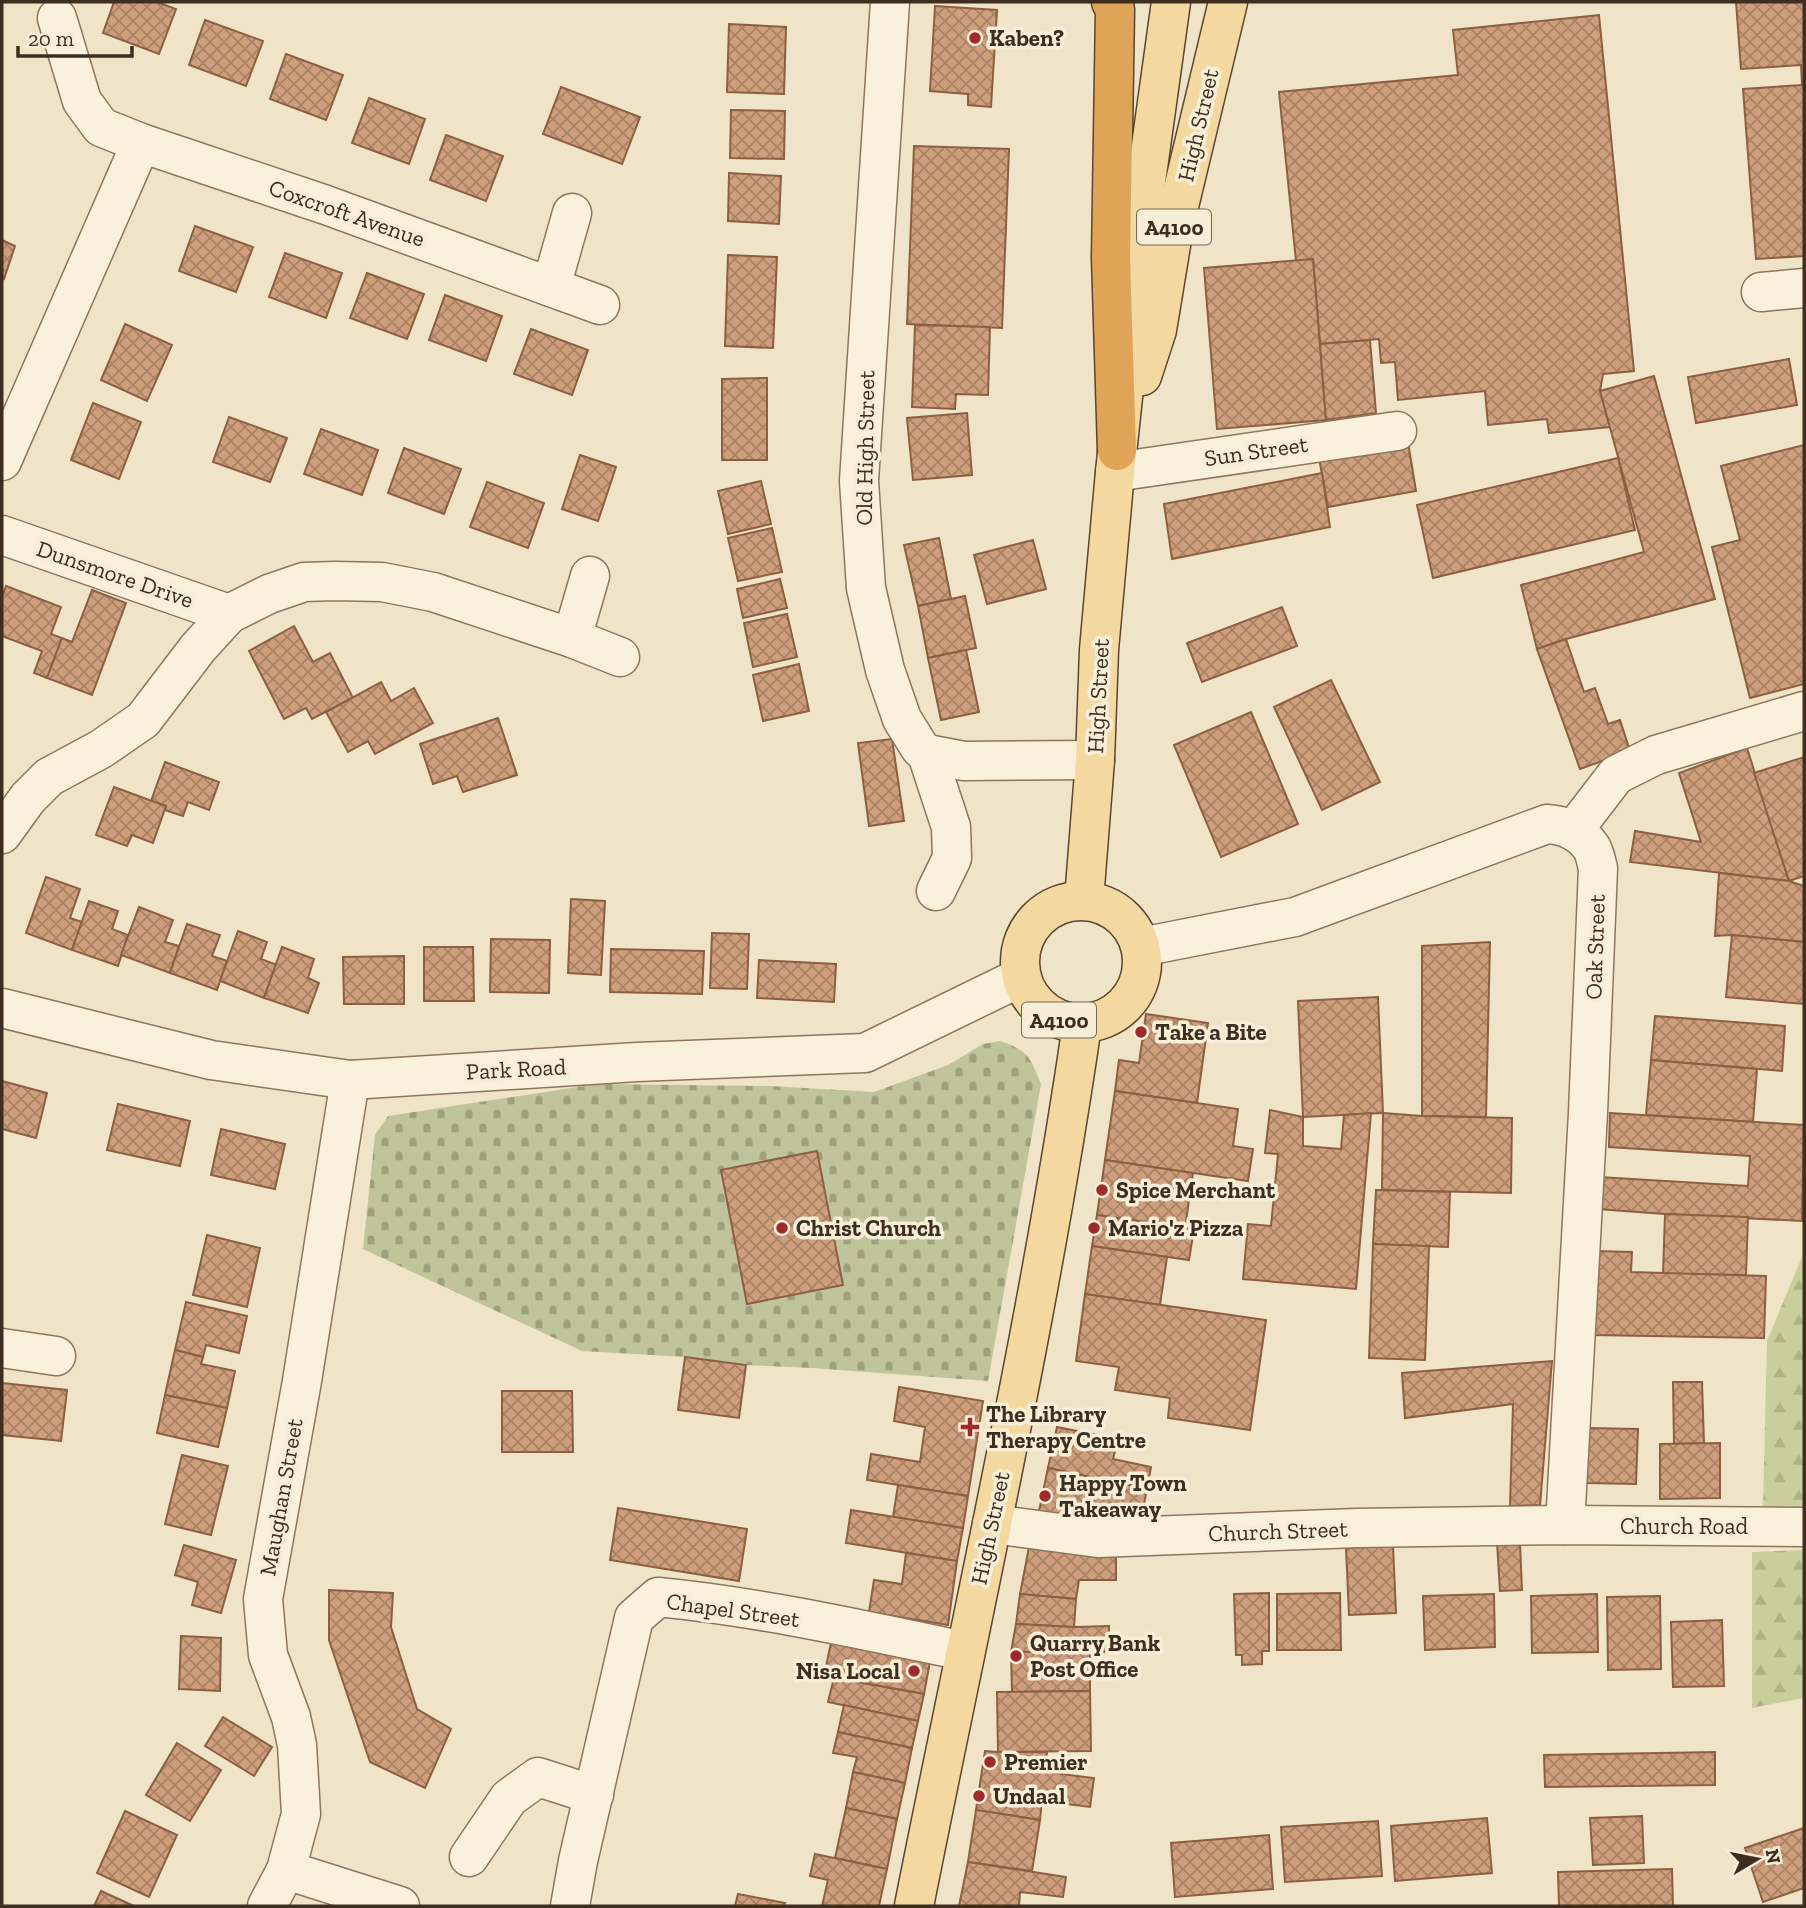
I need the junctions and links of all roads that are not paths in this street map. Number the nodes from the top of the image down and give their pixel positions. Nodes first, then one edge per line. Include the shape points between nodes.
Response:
1 (890, 2) edge
2 (1111, 2) edge
3 (1171, 2) edge
4 (1228, 2) edge
5 (57, 18) dead end
6 (141, 143) junction
7 (572, 213) dead end
8 (551, 287) junction
9 (1804, 288) edge
10 (1761, 292) dead end
11 (600, 305) dead end
12 (1397, 431) dead end
13 (2, 461) edge
14 (1116, 461) junction
15 (2, 535) edge
16 (590, 576) dead end
17 (229, 614) junction
18 (572, 638) junction
19 (620, 657) dead end
20 (1804, 711) edge
21 (927, 754) junction
22 (1095, 760) junction
23 (1573, 831) junction
24 (2, 834) edge
25 (936, 891) dead end
26 (1084, 900) junction
27 (1141, 947) junction
28 (1021, 978) junction
29 (2, 1008) edge
30 (1082, 1024) junction
31 (350, 1080) junction
32 (2, 1348) edge
33 (56, 1356) dead end
34 (992, 1524) junction
35 (1565, 1525) junction
36 (1804, 1527) edge
37 (964, 1651) junction
38 (594, 1795) junction
39 (469, 1857) dead end
40 (286, 1870) junction
41 (267, 1906) edge
42 (400, 1906) edge
43 (570, 1906) edge
44 (914, 1906) edge

1 - 21 street, Old High Street via 859,481 866,588 885,670 902,719
2 - 14 highway via 1115,9 1111,258
3 - 14 main road, High Street / A4100
4 - 14 main road, High Street / A4100 via 1174,228 1157,330
5 - 6 street, Coxcroft Avenue via 82,101 101,127
6 - 8 street, Coxcroft Avenue
6 - 13 street
7 - 8 street
8 - 11 street, Coxcroft Avenue
9 - 10 street
12 - 14 street, Sun Street
14 - 22 main road, High Street / A4100 via 1099,650
15 - 17 street, Dunsmore Drive
16 - 18 street
17 - 18 street via 304,582 382,582 433,592
17 - 24 street via 143,720 101,750 49,777
18 - 19 street
20 - 23 street via 1656,755 1616,775
21 - 22 street via 964,761
21 - 25 street, Old High Street via 951,827 952,858
22 - 26 main road, High Street / A4100
23 - 27 street via 1547,824 1295,917
23 - 35 street, Oak Street via 1591,847 1598,868
26 - 27 main road via 1120,914 1134,929
26 - 28 main road, A4100 via 1047,910 1033,923 1019,958
27 - 30 main road, A4100 via 1139,986 1128,1002 1114,1015
28 - 30 main road, A4100 via 1036,1004 1048,1014
28 - 31 street, Park Road via 865,1053
29 - 31 street, Park Road via 211,1059
30 - 34 main road, High Street / A4100 via 1065,1142
31 - 40 street, Maughan Street via 263,1599 268,1655 291,1717 296,1745 301,1814
32 - 33 street
34 - 35 street, Church Street via 1098,1538
34 - 37 main road, High Street / A4100
35 - 36 street, Church Road
37 - 38 street, Chapel Street via 829,1623 658,1597 634,1618
37 - 44 main road, High Street / A4100
38 - 39 street via 538,1777 509,1798
38 - 43 street, Chapel Street
40 - 41 street, Maughan Street
40 - 42 street

